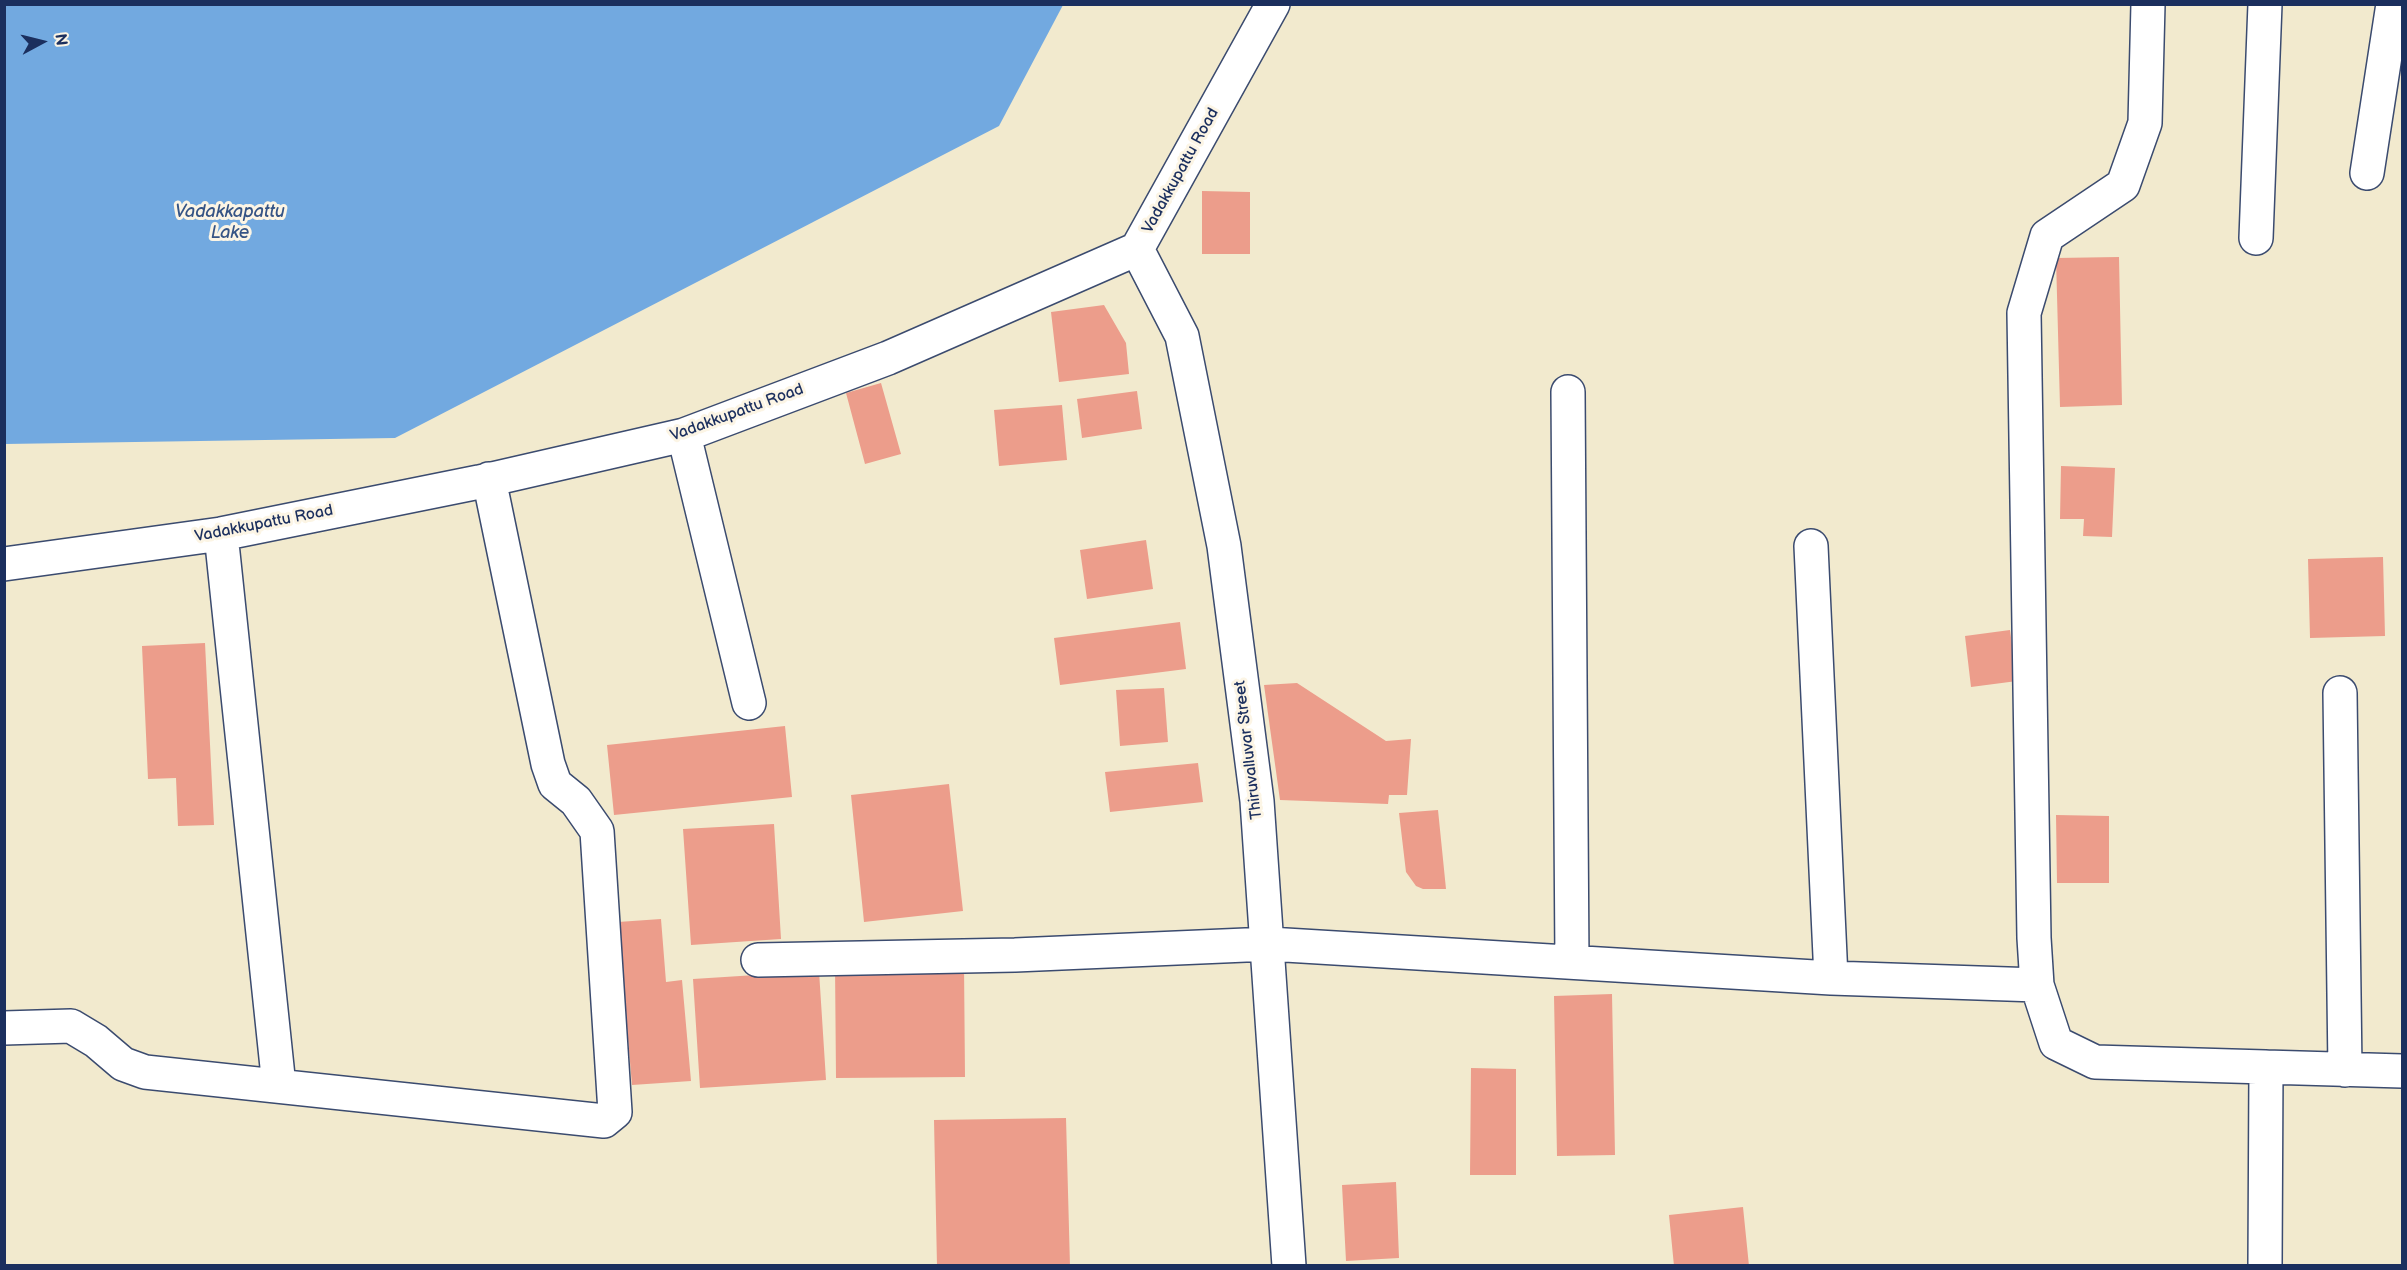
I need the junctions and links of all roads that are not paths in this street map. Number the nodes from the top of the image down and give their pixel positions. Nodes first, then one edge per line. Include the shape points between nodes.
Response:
1 (1273, 4) edge
2 (2148, 4) edge
3 (2265, 4) edge
4 (2393, 4) edge
5 (2367, 173) dead end
6 (2256, 238) dead end
7 (1137, 249) junction
8 (1568, 392) dead end
9 (684, 435) junction
10 (489, 479) junction
11 (221, 534) junction
12 (1811, 546) dead end
13 (4, 564) edge
14 (2340, 693) dead end
15 (749, 703) dead end
16 (1269, 944) junction
17 (758, 960) dead end
18 (1572, 962) junction
19 (1831, 978) junction
20 (2037, 986) junction
21 (4, 1028) edge
22 (2266, 1067) junction
23 (2345, 1070) junction
24 (2403, 1071) edge
25 (279, 1086) junction
26 (1289, 1266) edge
27 (2265, 1266) edge

1 - 7 street, Vadakkupattu Road
2 - 20 street via 2145,123 2123,185 2047,236 2024,313
3 - 6 street
4 - 5 street
7 - 9 street, Vadakkupattu Road via 888,358
7 - 16 street, Thiruvalluvar Street via 1182,336 1224,546 1257,801
8 - 18 street
9 - 10 street, Vadakkupattu Road
9 - 15 street
10 - 11 street, Vadakkupattu Road
10 - 25 street via 548,764 555,784 576,801 597,831 615,1112 604,1121
11 - 13 street, Vadakkupattu Road
11 - 25 street
12 - 19 street
14 - 23 street
16 - 17 street via 1014,955
16 - 18 street
16 - 26 street, Thiruvalluvar Street
18 - 19 street
19 - 20 street
20 - 22 street via 2056,1043 2095,1062
21 - 25 street via 71,1026 123,1064 145,1072
22 - 23 street
22 - 27 street
23 - 24 street

